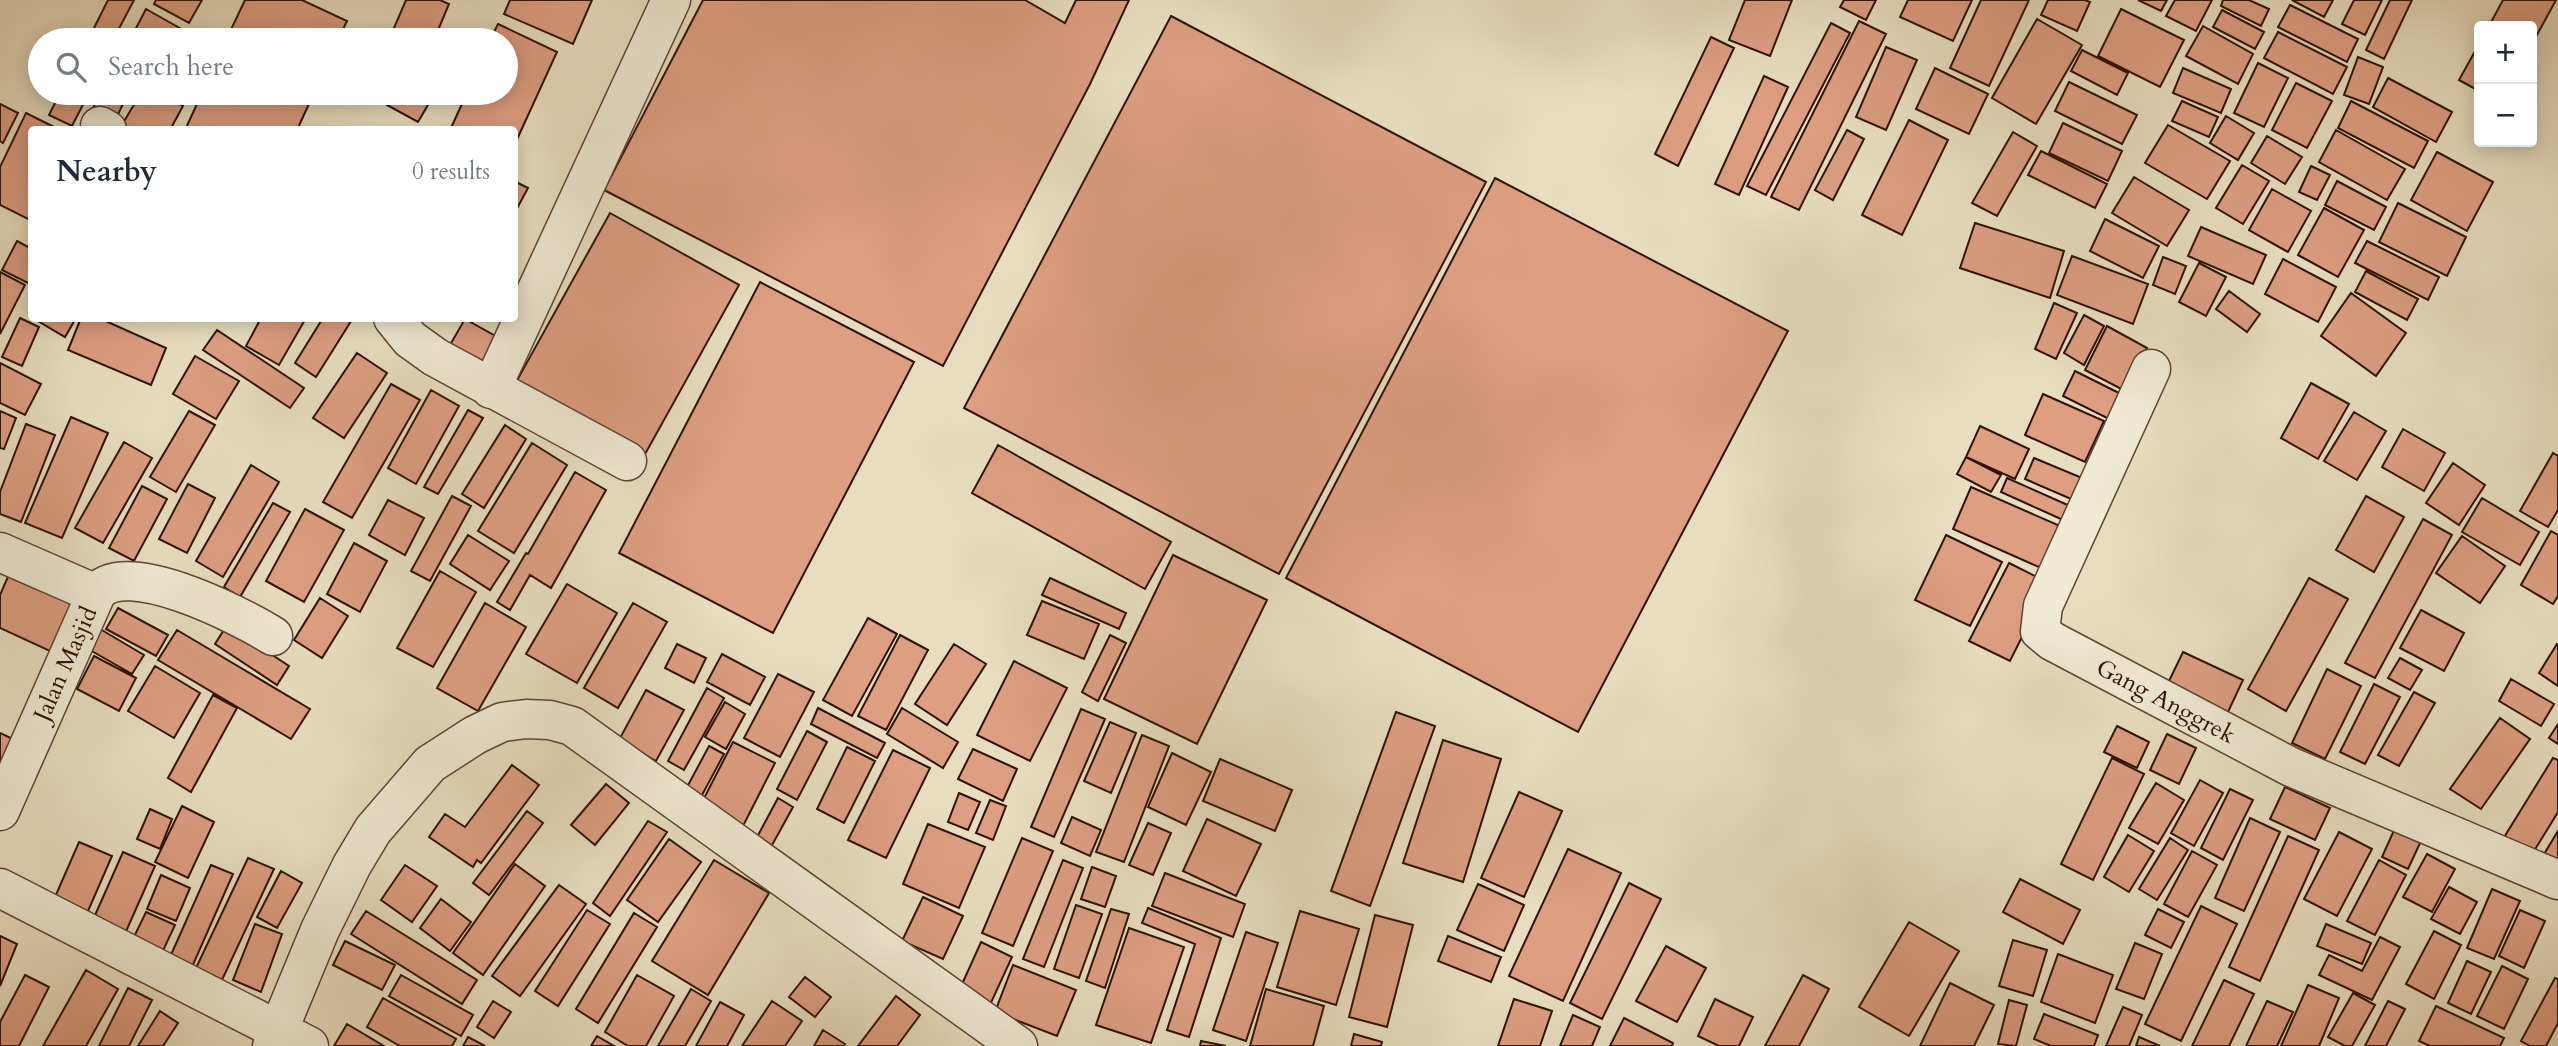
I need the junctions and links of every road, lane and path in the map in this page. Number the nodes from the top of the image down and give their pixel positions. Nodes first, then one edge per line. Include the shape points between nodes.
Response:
1 (671, 0) edge
2 (396, 322) edge
3 (2151, 369) dead end
4 (491, 389) junction
5 (627, 461) dead end
6 (0, 552) edge
7 (96, 594) junction
8 (273, 636) dead end
9 (0, 811) edge
10 (2558, 880) edge
11 (0, 888) edge
12 (287, 1040) edge
13 (1018, 1046) edge

1 - 4 street
2 - 4 street via 435,357
3 - 10 street, Gang Anggrek via 2043,606 2040,631 2291,767
4 - 5 street
6 - 7 street
7 - 8 street via 112,582 153,586 197,597
7 - 9 street, Jalan Masjid
11 - 12 street
12 - 13 street via 320,930 373,830 430,764 502,722 526,719 572,726

